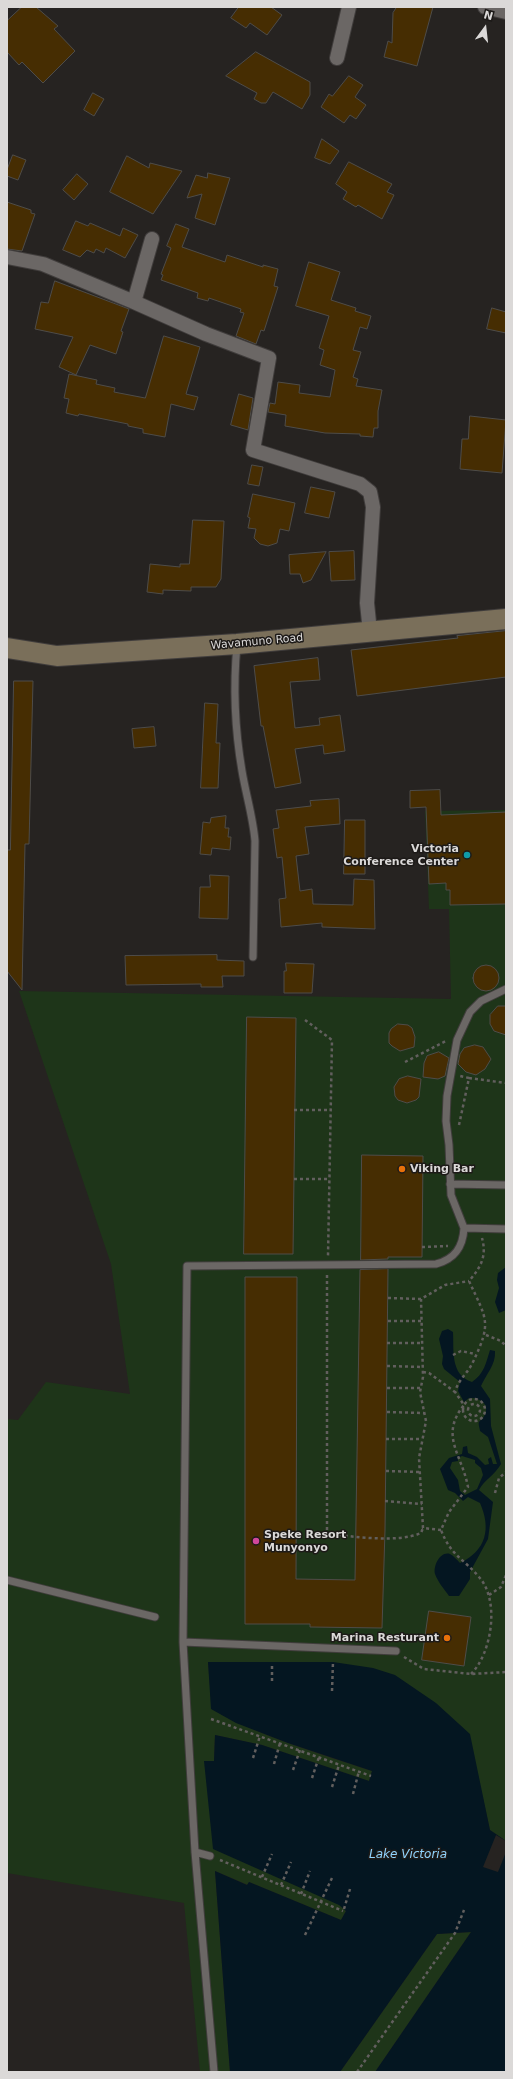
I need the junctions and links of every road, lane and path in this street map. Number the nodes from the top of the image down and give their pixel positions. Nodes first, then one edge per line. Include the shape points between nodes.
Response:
1 (349, 7) edge
2 (485, 7) edge
3 (506, 12) edge
4 (336, 58) dead end
5 (152, 238) dead end
6 (7, 257) edge
7 (134, 302) junction
8 (506, 619) edge
9 (370, 632) junction
10 (237, 644) junction
11 (7, 648) edge
12 (253, 957) dead end
13 (506, 989) edge
14 (457, 1040) junction
15 (405, 1062) dead end
16 (452, 1074) junction
17 (469, 1078) junction
18 (506, 1083) edge
19 (294, 1110) dead end
20 (330, 1110) dead end
21 (449, 1145) junction
22 (294, 1179) dead end
23 (329, 1179) dead end
24 (450, 1184) junction
25 (506, 1185) edge
26 (464, 1228) junction
27 (480, 1229) junction
28 (506, 1230) edge
29 (422, 1247) dead end
30 (460, 1249) junction
31 (469, 1281) junction
32 (388, 1298) dead end
33 (421, 1299) junction
34 (388, 1321) dead end
35 (422, 1321) junction
36 (486, 1335) junction
37 (388, 1343) dead end
38 (422, 1344) junction
39 (506, 1346) edge
40 (475, 1354) junction
41 (453, 1355) dead end
42 (387, 1366) dead end
43 (423, 1366) junction
44 (423, 1372) junction
45 (387, 1388) dead end
46 (421, 1388) junction
47 (455, 1392) junction
48 (464, 1405) junction
49 (469, 1408) junction
50 (387, 1412) dead end
51 (424, 1413) junction
52 (473, 1416) junction
53 (468, 1420) junction
54 (386, 1439) dead end
55 (422, 1439) junction
56 (386, 1471) dead end
57 (420, 1472) junction
58 (506, 1472) edge
59 (495, 1493) dead end
60 (386, 1501) dead end
61 (422, 1504) junction
62 (423, 1528) junction
63 (441, 1530) junction
64 (327, 1533) dead end
65 (506, 1575) edge
66 (7, 1580) edge
67 (489, 1595) junction
68 (155, 1617) dead end
69 (183, 1642) junction
70 (396, 1651) joint
71 (333, 1662) dead end
72 (272, 1663) dead end
73 (506, 1672) edge
74 (471, 1674) junction
75 (272, 1681) dead end
76 (332, 1691) dead end
77 (211, 1719) dead end
78 (260, 1736) junction
79 (280, 1744) junction
80 (300, 1750) junction
81 (319, 1757) junction
82 (253, 1758) dead end
83 (274, 1764) dead end
84 (339, 1764) junction
85 (293, 1770) dead end
86 (359, 1771) junction
87 (371, 1776) dead end
88 (312, 1778) dead end
89 (332, 1787) dead end
90 (353, 1794) dead end
91 (195, 1852) junction
92 (272, 1854) dead end
93 (210, 1856) joint
94 (291, 1862) dead end
95 (310, 1871) dead end
96 (262, 1877) junction
97 (332, 1878) dead end
98 (281, 1885) junction
99 (350, 1889) dead end
100 (301, 1894) junction
101 (320, 1902) junction
102 (464, 1910) dead end
103 (305, 1936) dead end
104 (214, 2072) edge
105 (357, 2072) edge

1 - 4 street
2 - 3 street
5 - 7 street
6 - 7 street via 43,264
7 - 9 street via 269,358 253,450 360,484 370,492 373,507 367,603
8 - 9 main road, Wavamuno Road
9 - 10 main road, Wavamuno Road
10 - 11 main road, Wavamuno Road via 57,656
10 - 12 lane via 237,724 242,771 255,841
13 - 14 lane via 474,1006
14 - 15 path via 445,1041
14 - 16 lane
16 - 17 path
16 - 21 lane via 446,1111
17 - 18 path
17 - 21 path via 454,1144
19 - 20 path
21 - 24 lane
22 - 23 path
24 - 25 lane
24 - 26 lane via 453,1202
26 - 27 lane
26 - 30 lane via 464,1239
27 - 28 lane
27 - 31 path via 485,1249 482,1262
29 - 30 path via 444,1246
30 - 69 lane via 449,1259 436,1264 187,1266
31 - 33 path via 445,1285
31 - 36 path via 485,1314
32 - 33 path
33 - 35 path
34 - 35 path
35 - 38 path
36 - 39 path
36 - 40 path
37 - 38 path
38 - 43 path
40 - 41 path via 461,1351
40 - 47 path
42 - 43 path
43 - 44 path
44 - 46 path
44 - 47 path via 429,1373
45 - 46 path
46 - 51 path
47 - 48 path
48 - 49 path
48 - 53 path via 463,1411
48 - 53 path via 472,1399 483,1402 486,1407 484,1417 479,1421
48 - 63 path via 453,1423 451,1434 468,1487 449,1512
49 - 52 path via 469,1413
49 - 52 path via 474,1404 479,1407 478,1414
50 - 51 path
51 - 55 path via 426,1421
52 - 53 path
54 - 55 path
55 - 57 path
56 - 57 path
57 - 61 path
58 - 59 path via 499,1478
60 - 61 path
61 - 62 path
62 - 63 path
62 - 64 path via 421,1533 412,1537 357,1538
63 - 67 path via 446,1542 461,1561 480,1577
65 - 67 path via 501,1587
66 - 68 lane
67 - 74 path via 491,1632 478,1667
69 - 70 lane
69 - 91 lane
70 - 74 path via 424,1669
71 - 76 path
72 - 75 path
73 - 74 path
77 - 78 path
78 - 79 path
78 - 82 path
79 - 80 path
79 - 83 path
80 - 81 path
80 - 85 path
81 - 84 path
81 - 88 path
84 - 86 path
84 - 89 path
86 - 87 path
86 - 90 path
91 - 93 lane
91 - 104 lane
92 - 96 path
93 - 96 path
94 - 98 path
95 - 100 path
96 - 98 path
97 - 101 path
98 - 100 path
99 - 101 path via 343,1910
100 - 101 path
101 - 103 path
102 - 105 path via 455,1933

